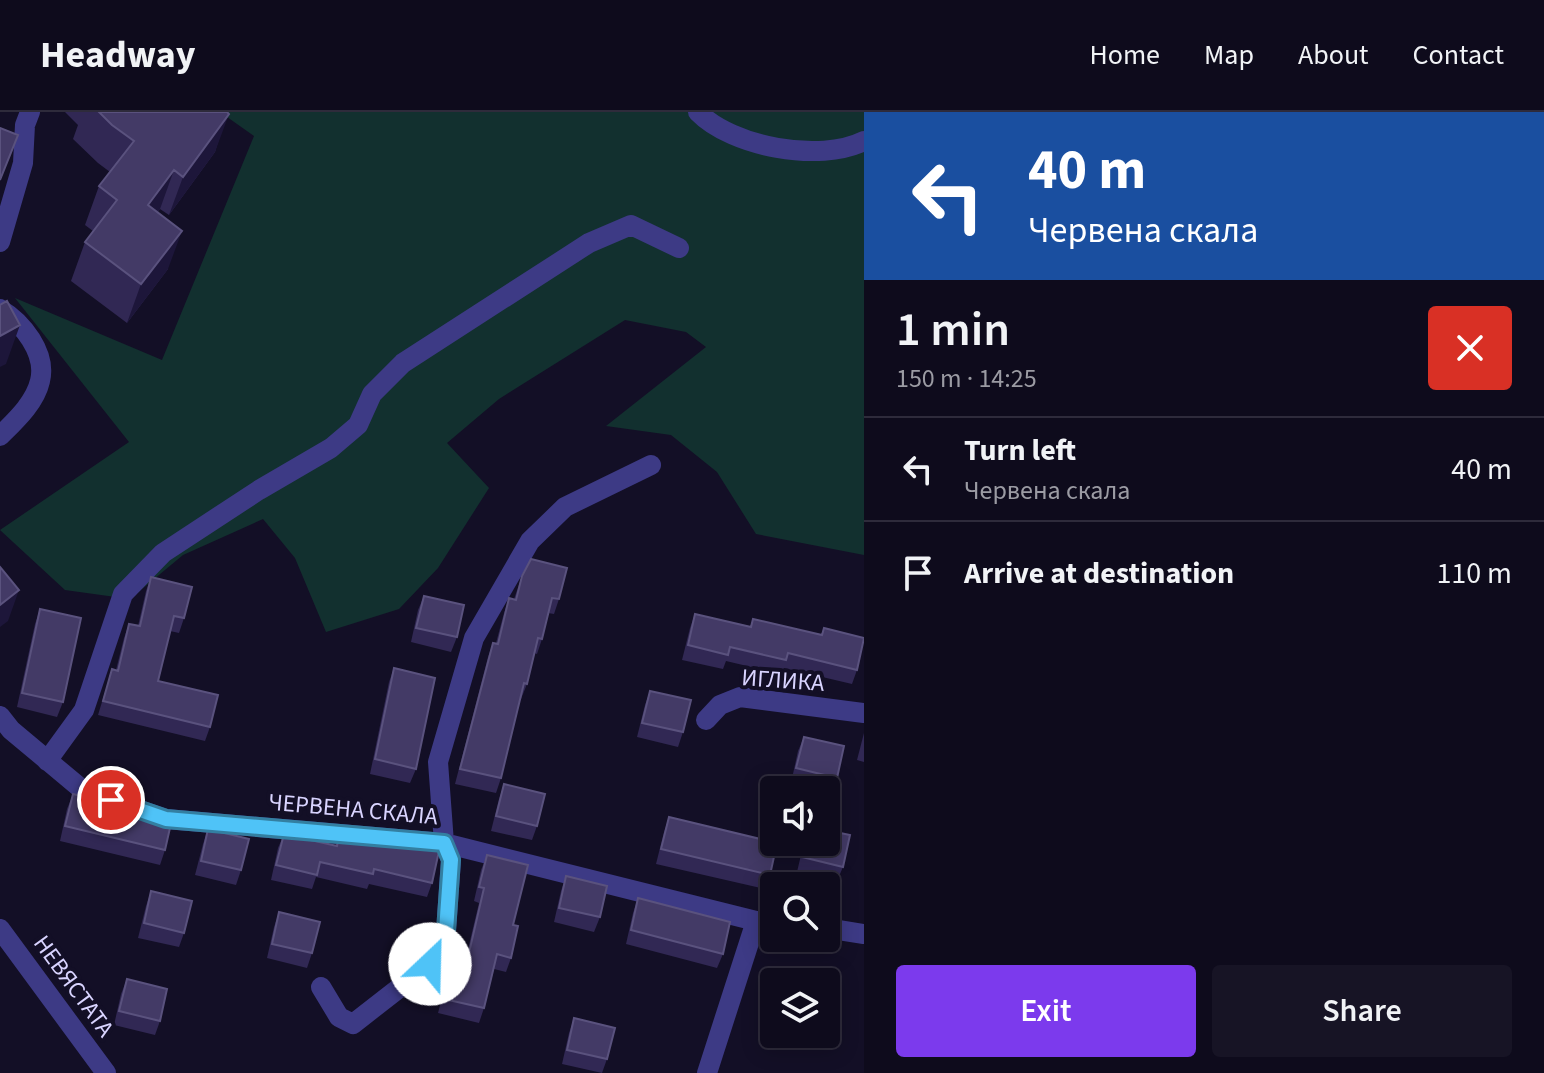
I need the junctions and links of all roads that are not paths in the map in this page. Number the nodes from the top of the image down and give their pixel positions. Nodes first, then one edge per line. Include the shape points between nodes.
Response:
1 (30, 112) edge
2 (698, 112) edge
3 (864, 141) edge
4 (0, 242) edge
5 (679, 248) dead end
6 (0, 309) edge
7 (0, 436) edge
8 (651, 465) dead end
9 (864, 713) edge
10 (706, 720) dead end
11 (4, 729) edge
12 (47, 761) junction
13 (444, 843) junction
14 (760, 921) edge
15 (0, 929) edge
16 (840, 930) edge
17 (864, 934) edge
18 (760, 935) edge
19 (321, 987) dead end
20 (106, 1073) edge
21 (707, 1073) edge

1 - 4 street via 23,163
2 - 3 street via 741,137 794,152 832,152
5 - 12 street via 631,225 589,243 403,363 372,394 358,425 331,448 163,553 123,594 84,710
6 - 7 street via 17,322 40,359 40,381 25,410
8 - 13 street via 565,507 530,541 474,638 438,762
9 - 10 street, ИГЛИКА via 740,697 720,705
11 - 12 street, ЧЕРВЕНА СКАЛА
12 - 13 street, ЧЕРВЕНА СКАЛА via 84,791 166,819
13 - 14 street, ЧЕРВЕНА СКАЛА
13 - 19 street via 451,860 446,931 430,964 353,1024 339,1017
15 - 20 street, НЕВЯСТАТА
16 - 17 street
18 - 21 street

